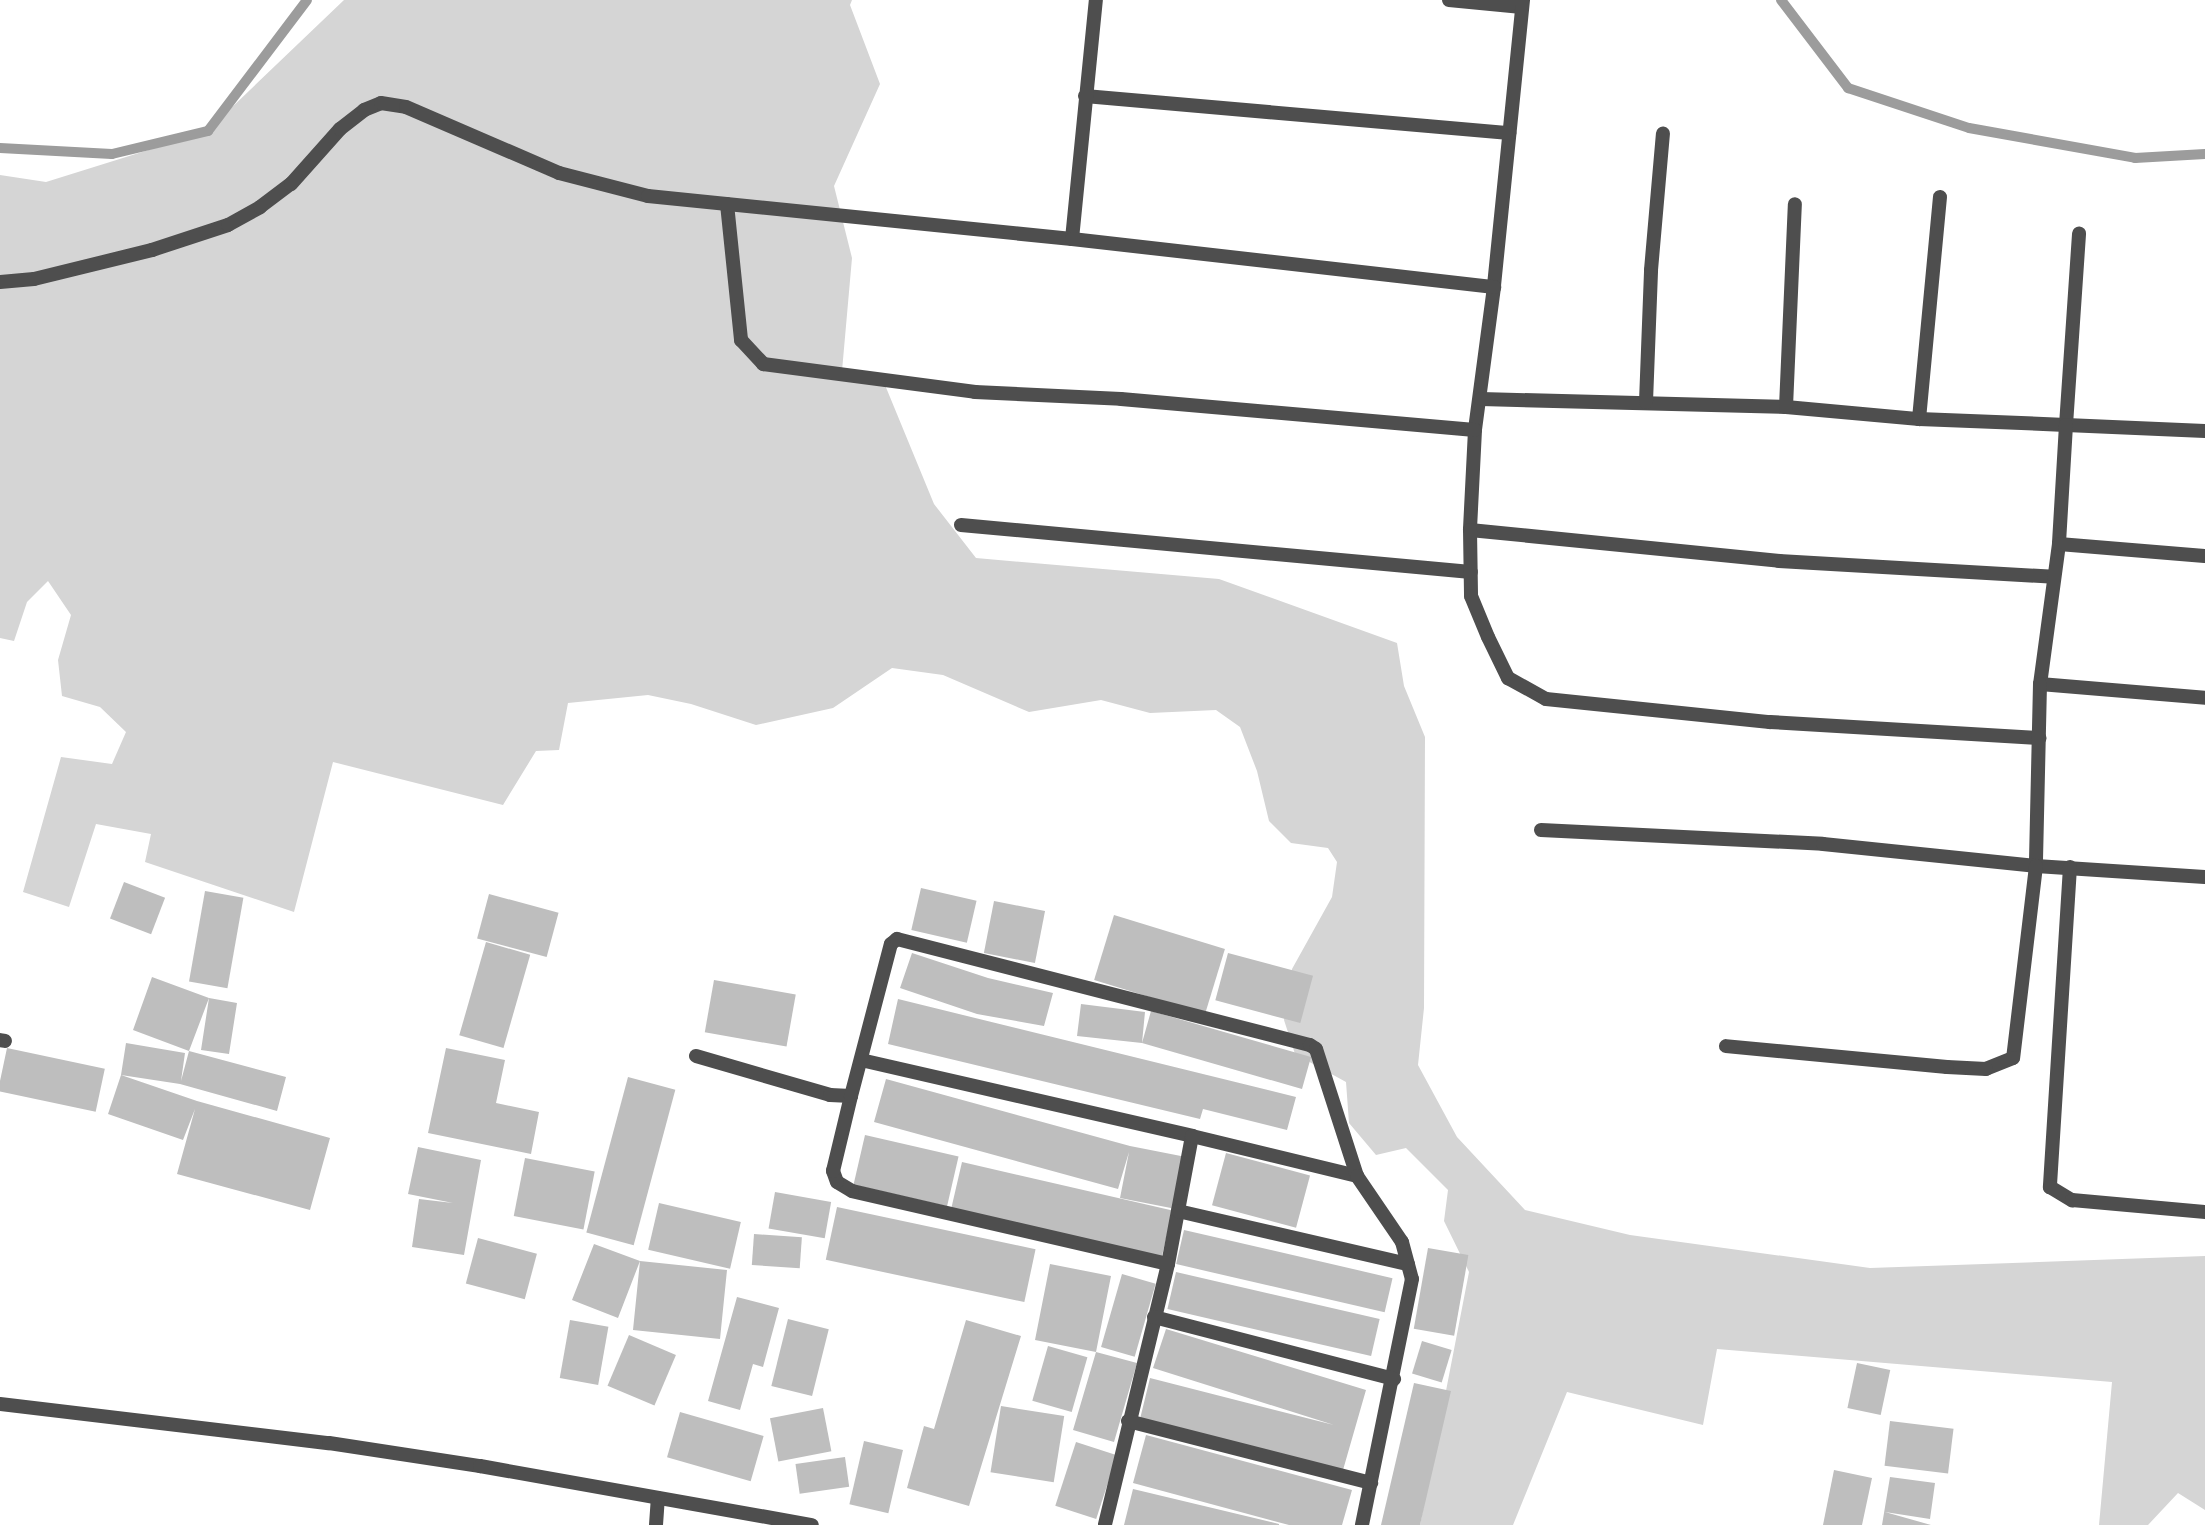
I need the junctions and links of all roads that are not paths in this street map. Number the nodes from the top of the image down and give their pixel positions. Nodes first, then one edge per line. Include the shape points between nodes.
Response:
1 (1096, 0) edge
2 (1449, 0) edge
3 (1522, 3) edge
4 (1085, 96) junction
5 (1509, 133) junction
6 (1663, 134) dead end
7 (1940, 197) dead end
8 (727, 204) junction
9 (1795, 204) dead end
10 (2079, 233) dead end
11 (1072, 239) junction
12 (0, 282) edge
13 (1494, 287) junction
14 (1480, 400) junction
15 (1646, 402) junction
16 (1786, 407) junction
17 (1919, 419) junction
18 (2066, 425) junction
19 (1475, 429) junction
20 (2205, 431) edge
21 (961, 525) dead end
22 (1470, 530) junction
23 (2059, 544) junction
24 (2205, 556) edge
25 (1471, 572) junction
26 (2054, 577) junction
27 (2040, 684) junction
28 (2205, 698) edge
29 (2040, 738) junction
30 (1541, 830) dead end
31 (2036, 866) junction
32 (2070, 867) junction
33 (2205, 877) edge
34 (1726, 1046) dead end
35 (696, 1056) dead end
36 (861, 1060) junction
37 (851, 1096) junction
38 (1192, 1136) junction
39 (1357, 1176) junction
40 (1178, 1211) junction
41 (2205, 1212) edge
42 (1168, 1264) junction
43 (1408, 1264) junction
44 (1154, 1317) junction
45 (1394, 1379) junction
46 (0, 1404) edge
47 (1128, 1421) junction
48 (1371, 1483) junction
49 (658, 1498) junction
50 (656, 1525) edge
51 (812, 1525) edge
52 (1105, 1525) edge
53 (1362, 1525) edge

1 - 4 street
2 - 3 street
3 - 5 street
4 - 5 street
4 - 11 street
5 - 13 street
6 - 15 street
7 - 17 street
8 - 11 street
8 - 12 street via 648,196 559,173 406,107 382,103 364,110 340,129 291,184 228,225 152,250 34,279
8 - 19 street via 741,340 763,364 975,392 1121,399
9 - 16 street
10 - 18 street
11 - 13 street
13 - 14 street
14 - 15 street
14 - 19 street
15 - 16 street
16 - 17 street
17 - 18 street
18 - 20 street
18 - 23 street
19 - 22 street
21 - 25 street
22 - 25 street
22 - 26 street via 1779,561
23 - 24 street
23 - 26 street
25 - 29 street via 1471,596 1508,678 1546,699 1770,722
26 - 27 street
27 - 28 street
27 - 29 street
29 - 31 street
30 - 31 street via 1823,844
31 - 32 street
31 - 34 street via 2013,1058 1986,1069
32 - 33 street
32 - 41 street via 2050,1187 2072,1199
35 - 37 street via 831,1095
36 - 37 street
36 - 38 street
36 - 39 street via 891,944 897,939 919,942 1310,1045 1319,1055
37 - 42 street via 833,1171 844,1188
38 - 39 street
38 - 40 street
39 - 43 street via 1402,1242
40 - 42 street
40 - 43 street
42 - 44 street
43 - 45 street via 1410,1296
44 - 45 street
44 - 47 street
45 - 48 street
46 - 49 street via 329,1443
47 - 48 street
47 - 52 street
48 - 53 street
49 - 50 street
49 - 51 street

